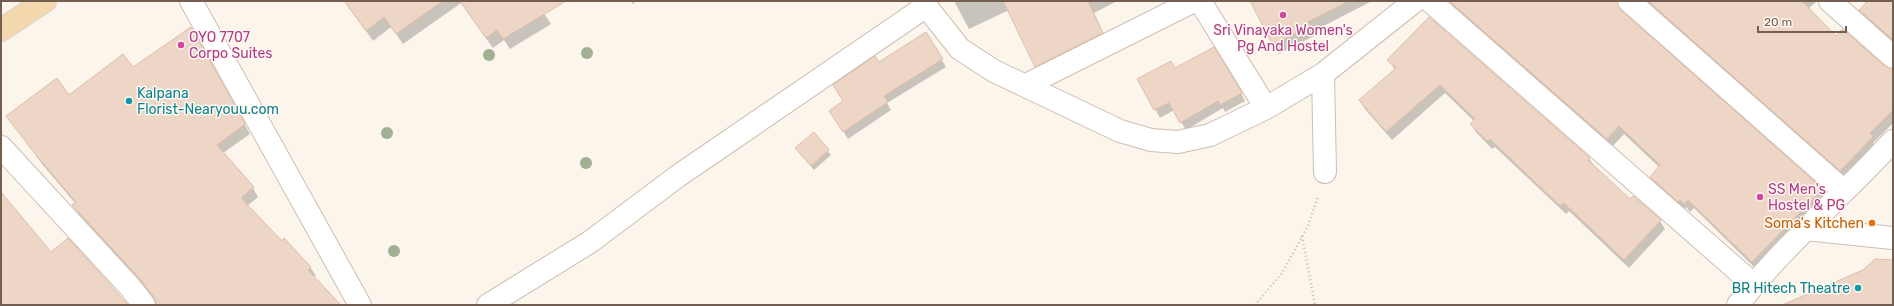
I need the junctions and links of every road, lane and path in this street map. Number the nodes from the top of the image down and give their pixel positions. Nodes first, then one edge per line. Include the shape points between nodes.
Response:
1 (45, 1) edge
2 (191, 1) edge
3 (1194, 1) edge
4 (1200, 1) edge
5 (1415, 1) edge
6 (1430, 1) edge
7 (1629, 1) edge
8 (1830, 1) edge
9 (923, 4) edge
10 (1, 30) edge
11 (1893, 57) edge
12 (1323, 74) junction
13 (1026, 85) junction
14 (1266, 108) junction
15 (1893, 141) edge
16 (1, 147) edge
17 (1325, 172) joint
18 (1844, 192) junction
19 (1804, 229) junction
20 (1302, 235) junction
21 (1893, 238) edge
22 (1753, 284) junction
23 (144, 305) edge
24 (360, 305) edge
25 (488, 305) edge
26 (1255, 305) edge
27 (1315, 305) edge
28 (1738, 305) edge

1 - 10 main road
2 - 24 street
3 - 13 street
4 - 14 street
5 - 12 street
6 - 22 street
7 - 18 street
8 - 11 street
9 - 13 street via 960,49 994,71
9 - 25 street via 678,176 590,242
12 - 14 street
12 - 17 street
13 - 14 street via 1120,131 1151,140 1178,142 1210,135
15 - 18 street
16 - 23 street
17 - 20 path via 1308,226
18 - 19 street
19 - 21 street
19 - 22 street
20 - 26 path via 1282,273
20 - 27 path
22 - 28 street

